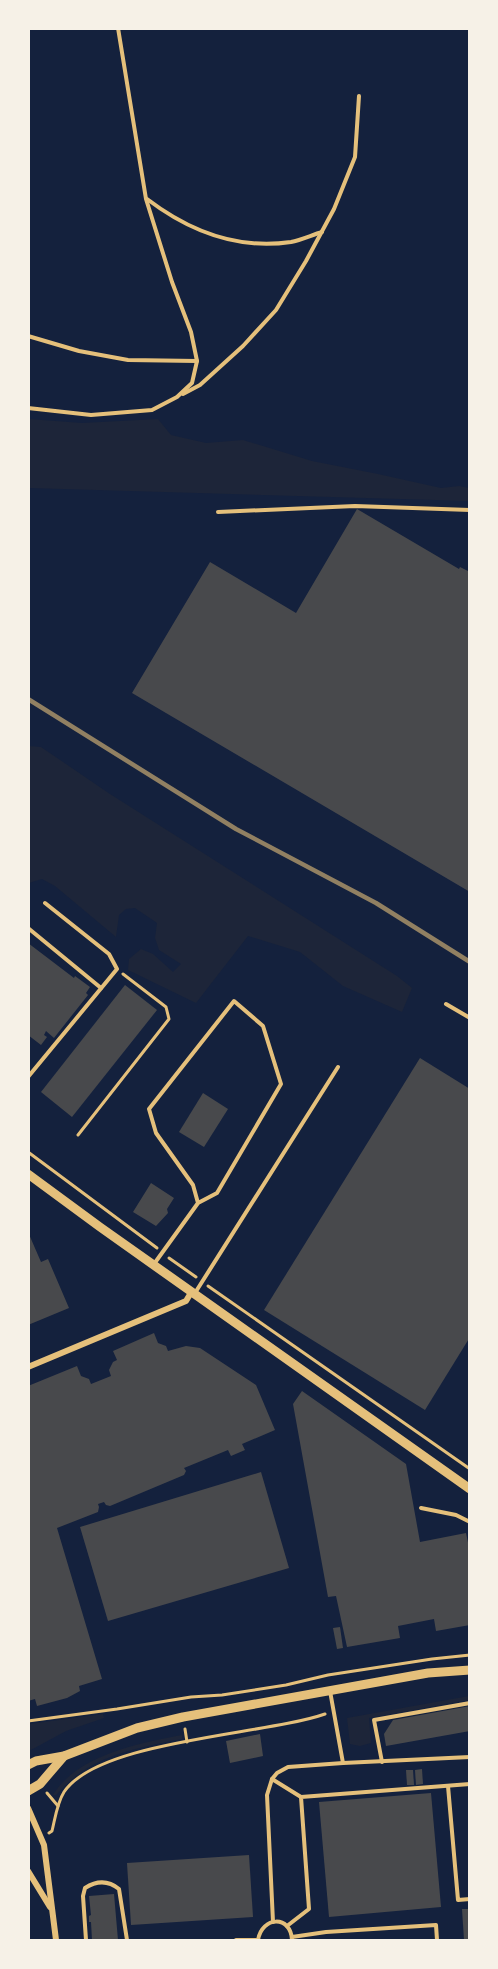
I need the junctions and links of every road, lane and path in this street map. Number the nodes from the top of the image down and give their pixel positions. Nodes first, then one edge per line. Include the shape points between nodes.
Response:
1 (118, 28) edge
2 (359, 96) dead end
3 (146, 199) junction
4 (322, 232) junction
5 (28, 336) edge
6 (197, 361) junction
7 (177, 397) junction
8 (28, 408) edge
9 (470, 510) edge
10 (218, 512) dead end
11 (45, 903) dead end
12 (28, 928) edge
13 (117, 969) junction
14 (101, 988) junction
15 (446, 1004) dead end
16 (470, 1018) edge
17 (338, 1067) dead end
18 (28, 1077) edge
19 (78, 1135) dead end
20 (28, 1152) edge
21 (28, 1174) edge
22 (198, 1203) junction
23 (162, 1252) junction
24 (153, 1264) junction
25 (202, 1281) junction
26 (193, 1293) junction
27 (28, 1367) edge
28 (470, 1469) edge
29 (470, 1489) edge
30 (421, 1508) dead end
31 (470, 1522) edge
32 (470, 1655) edge
33 (470, 1670) edge
34 (330, 1691) junction
35 (470, 1703) edge
36 (334, 1711) junction
37 (28, 1721) edge
38 (64, 1756) junction
39 (470, 1757) edge
40 (382, 1762) junction
41 (343, 1763) junction
42 (28, 1765) edge
43 (272, 1779) junction
44 (470, 1784) edge
45 (448, 1786) junction
46 (28, 1791) edge
47 (301, 1797) junction
48 (28, 1808) edge
49 (42, 1839) junction
50 (28, 1871) edge
51 (470, 1899) edge
52 (51, 1910) junction
53 (273, 1922) junction
54 (287, 1926) junction
55 (292, 1939) edge
56 (258, 1940) edge
57 (56, 1941) edge
58 (86, 1941) edge
59 (127, 1941) edge
60 (236, 1941) edge
61 (437, 1941) edge

1 - 3 lane
2 - 4 lane via 355,157
3 - 4 lane via 171,218 210,236 259,243 291,242
3 - 6 lane
4 - 7 lane via 276,310 200,385
5 - 6 lane via 128,360
6 - 7 lane via 192,382
7 - 8 lane via 152,410 91,414
9 - 10 lane via 356,506
11 - 13 lane via 109,954
12 - 14 lane
13 - 14 lane
13 - 19 path via 166,1007 169,1019
14 - 18 lane
15 - 16 lane
17 - 25 lane
20 - 23 path
21 - 24 street
22 - 22 lane via 193,1185 156,1133 149,1108 234,1001 263,1026 281,1084 217,1193
22 - 23 lane
23 - 24 lane
23 - 25 path
24 - 26 street
25 - 26 lane
25 - 28 path
26 - 27 street via 186,1301
26 - 29 street
30 - 31 lane
32 - 37 path
33 - 34 street via 428,1673
34 - 36 lane
34 - 38 street via 137,1728
35 - 40 lane via 374,1720
36 - 41 lane
36 - 49 path via 284,1725 142,1750 102,1765 64,1792 52,1832
38 - 42 street
38 - 46 street via 40,1784
39 - 40 lane
40 - 41 lane
41 - 43 lane via 288,1767
43 - 47 lane
43 - 53 lane via 267,1795
44 - 45 lane
45 - 47 lane
45 - 51 lane via 458,1900
47 - 54 lane via 309,1909
48 - 49 street
49 - 52 street
50 - 52 street
52 - 57 street
53 - 54 lane
53 - 56 lane via 263,1927
54 - 55 lane
55 - 61 lane via 326,1932 436,1925
56 - 60 lane
58 - 59 lane via 82,1896 85,1888 112,1882 119,1888

